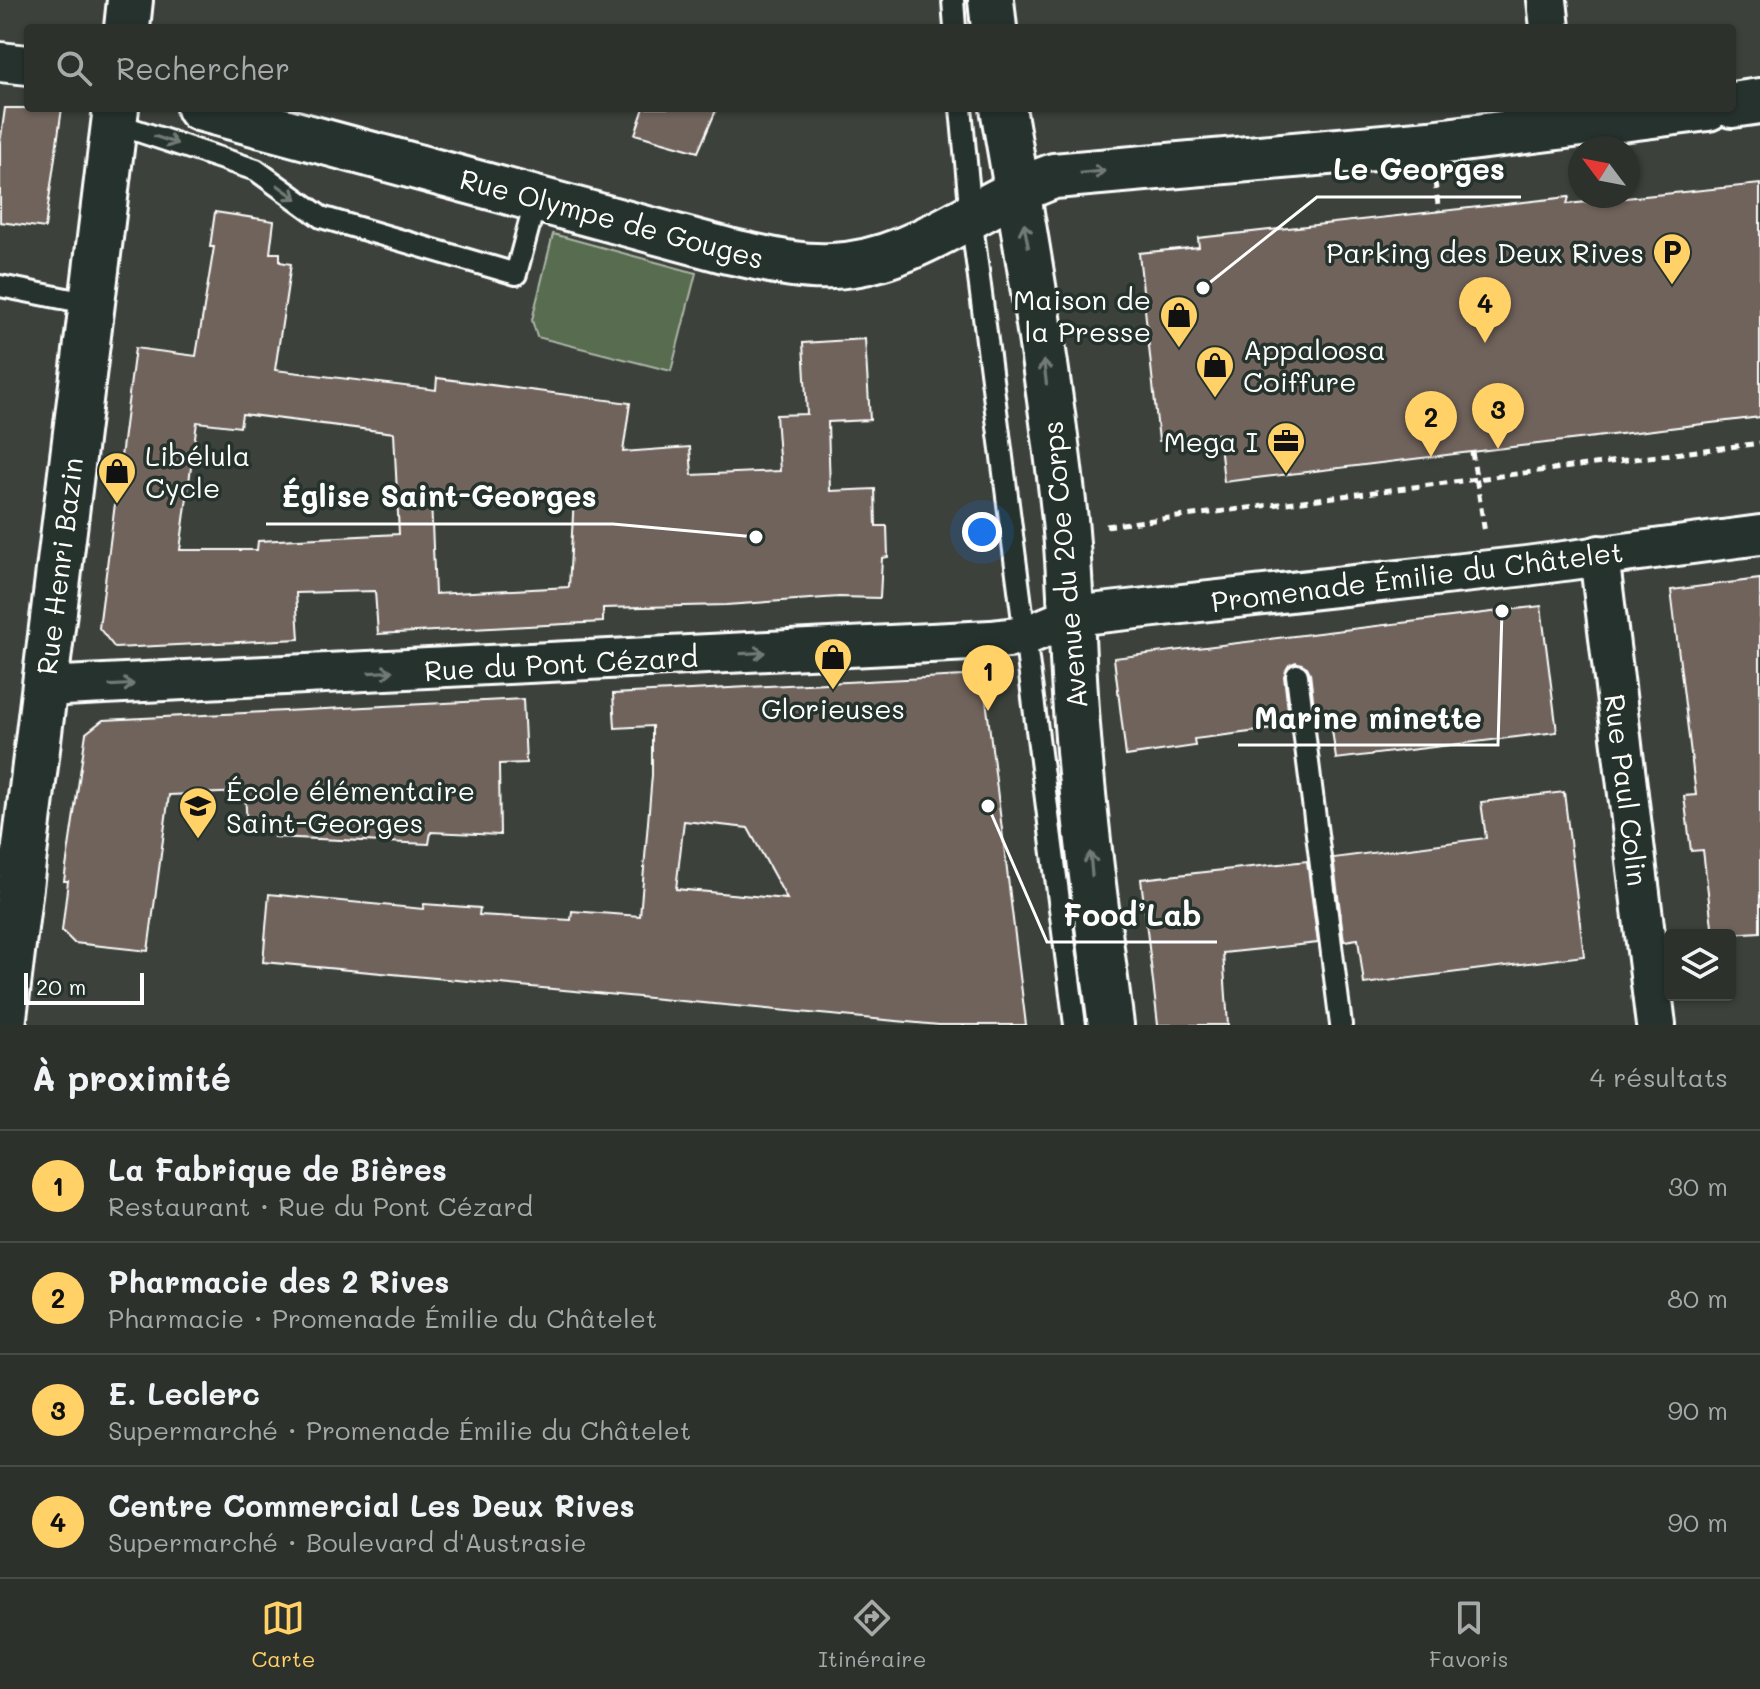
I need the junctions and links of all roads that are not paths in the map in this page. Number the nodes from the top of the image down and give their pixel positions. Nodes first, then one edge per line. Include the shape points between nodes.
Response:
1 (130, 0) edge
2 (953, 0) edge
3 (991, 0) edge
4 (1547, 0) edge
5 (127, 24) edge
6 (955, 24) edge
7 (994, 24) edge
8 (1550, 24) edge
9 (0, 62) edge
10 (24, 65) edge
11 (1760, 101) edge
12 (1736, 104) edge
13 (214, 112) edge
14 (961, 112) edge
15 (1004, 112) edge
16 (1648, 112) edge
17 (115, 116) edge
18 (1559, 118) edge
19 (1017, 189) junction
20 (536, 199) junction
21 (971, 216) junction
22 (0, 286) edge
23 (92, 304) junction
24 (1760, 535) edge
25 (1599, 555) junction
26 (1073, 616) junction
27 (1025, 636) junction
28 (1297, 675) dead end
29 (44, 687) junction
30 (8, 1021) edge
31 (1075, 1025) edge
32 (1111, 1025) edge
33 (1341, 1025) edge
34 (1656, 1025) edge

1 - 5 street
2 - 6 lane
3 - 7 street
4 - 8 street
9 - 10 street
11 - 12 street
13 - 20 street, Rue Olympe de Gouges
14 - 21 lane
15 - 19 street, Avenue du 20e Corps
16 - 18 street, Rue Olympe de Gouges
17 -> 20 lane via 256,170 321,217 516,274
17 - 23 street, Rue Henri Bazin
19 -> 18 street, Rue Olympe de Gouges via 1054,176
19 - 21 street, Rue Olympe de Gouges
26 -> 19 street, Avenue du 20e Corps via 1035,281
20 - 21 street, Rue Olympe de Gouges via 728,251 811,266 873,260
21 - 27 lane
22 - 23 lane
23 - 29 street, Rue Henri Bazin
24 - 25 street, Promenade Émilie du Châtelet
25 - 26 street, Promenade Émilie du Châtelet
25 - 34 street, Rue Paul Colin
26 - 27 street, Rue du Pont Cézard
32 -> 26 street, Avenue du 20e Corps via 1095,908
29 -> 27 street, Rue du Pont Cézard
27 - 31 lane
28 - 33 lane
29 - 30 street, Rue Henri Bazin

